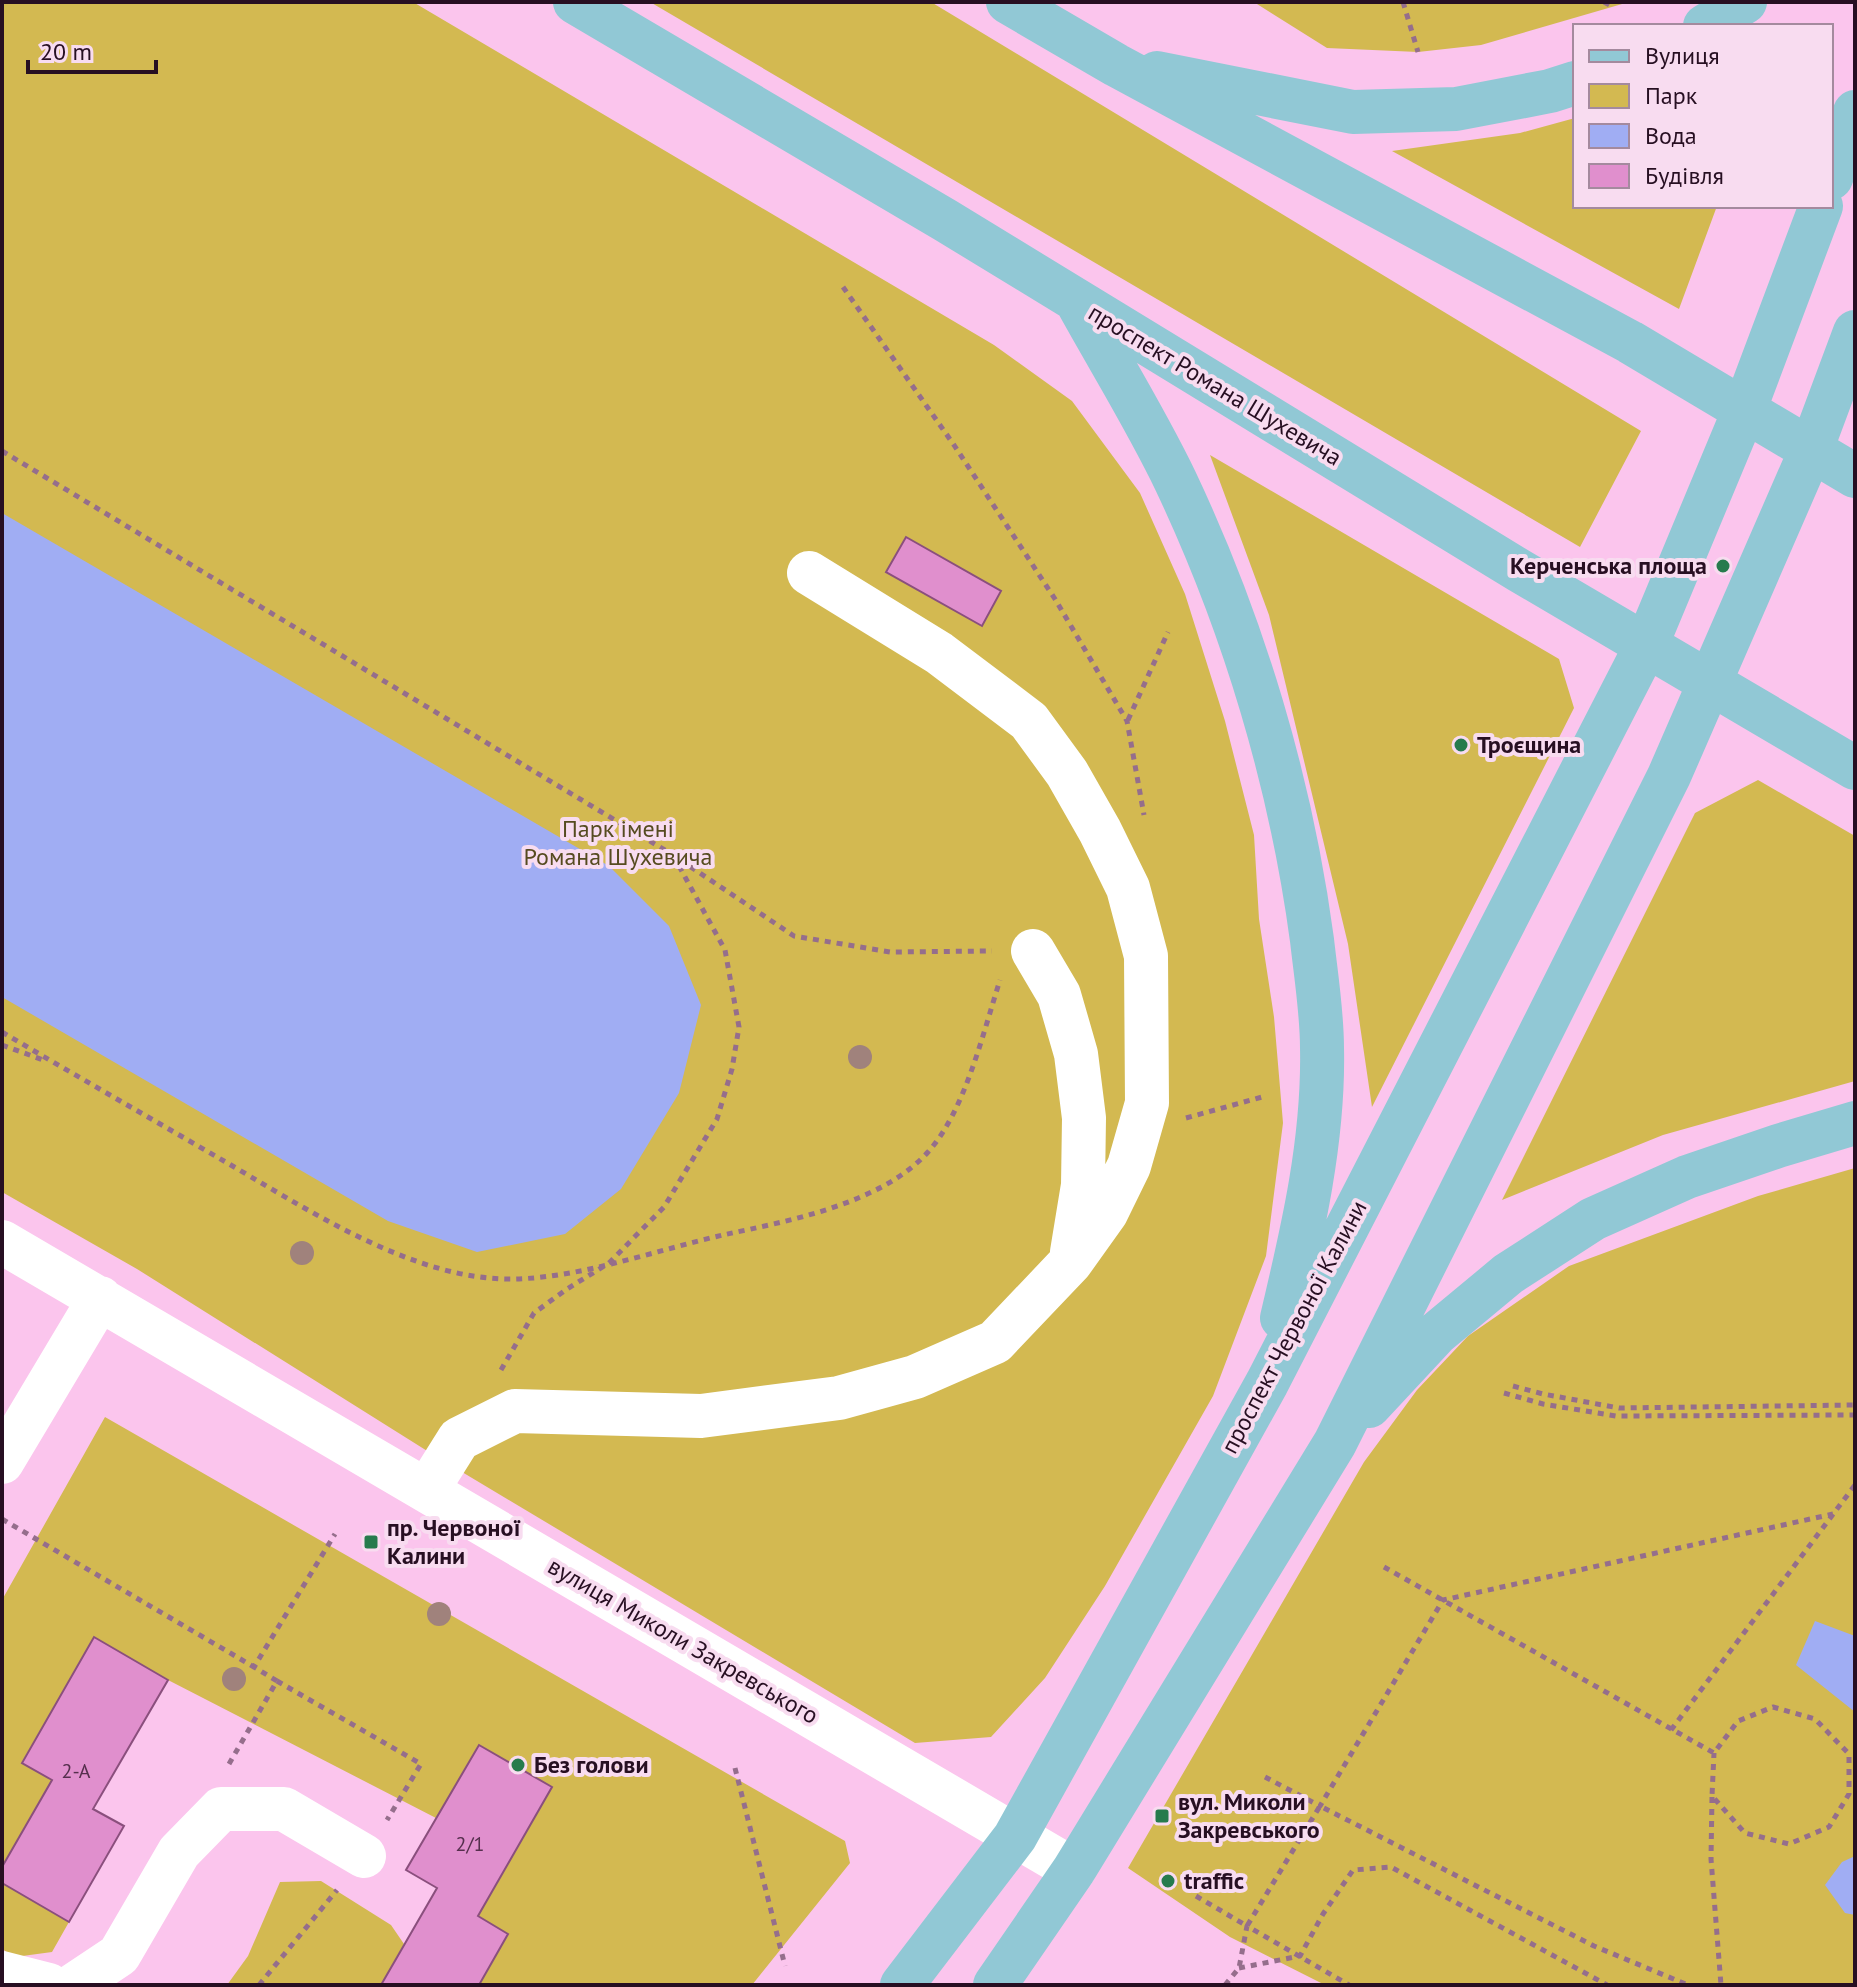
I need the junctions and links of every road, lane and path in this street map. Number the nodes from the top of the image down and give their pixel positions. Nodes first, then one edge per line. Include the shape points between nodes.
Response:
1 (575, 2) edge
2 (1008, 2) edge
3 (1403, 2) edge
4 (1604, 2) edge
5 (1745, 2) edge
6 (1613, 7) dead end
7 (1708, 24) edge
8 (1418, 52) dead end
9 (1116, 65) junction
10 (1573, 84) edge
11 (1855, 112) edge
12 (1833, 172) edge
13 (1820, 208) edge
14 (843, 287) dead end
15 (1076, 299) junction
16 (1855, 332) edge
17 (1744, 411) junction
18 (1811, 450) junction
19 (2, 451) edge
20 (1855, 476) edge
21 (809, 573) dead end
22 (1168, 632) dead end
23 (1646, 646) junction
24 (1710, 683) junction
25 (1127, 721) junction
26 (1855, 768) edge
27 (1146, 829) dead end
28 (673, 855) junction
29 (1033, 951) junction
30 (2, 1032) edge
31 (2, 1045) edge
32 (58, 1065) junction
33 (1262, 1097) dead end
34 (1180, 1119) dead end
35 (1855, 1123) edge
36 (2, 1242) edge
37 (1071, 1262) junction
38 (609, 1263) junction
39 (100, 1298) junction
40 (1267, 1383) junction
41 (1513, 1386) dead end
42 (1504, 1393) dead end
43 (1855, 1405) edge
44 (1855, 1415) edge
45 (505, 1417) junction
46 (1335, 1443) junction
47 (2, 1462) edge
48 (1855, 1485) edge
49 (427, 1490) junction
50 (1833, 1514) junction
51 (2, 1519) edge
52 (335, 1534) dead end
53 (1384, 1567) dead end
54 (1443, 1600) junction
55 (254, 1667) junction
56 (1671, 1730) junction
57 (1714, 1753) junction
58 (735, 1768) dead end
59 (224, 1773) dead end
60 (1265, 1777) dead end
61 (1712, 1796) junction
62 (1320, 1806) junction
63 (1015, 1837) junction
64 (364, 1856) dead end
65 (1074, 1870) junction
66 (1196, 1896) dead end
67 (1247, 1926) junction
68 (1300, 1956) junction
69 (785, 1966) dead end
70 (1239, 1968) junction
71 (2, 1973) edge
72 (49, 1985) edge
73 (74, 1985) edge
74 (902, 1985) edge
75 (995, 1985) edge
76 (1225, 1985) edge
77 (1349, 1985) edge
78 (1607, 1985) edge
79 (1688, 1985) edge
80 (1721, 1985) edge

1 - 15 main road, проспект Романа Шухевича
2 - 9 main road
3 - 8 path
4 - 6 path
5 - 7 main road
9 - 10 main road via 1353,112 1456,109
9 - 17 main road via 1630,342
11 - 12 main road
13 - 17 main road
14 - 25 path via 1055,599
15 - 23 main road, проспект Романа Шухевича
15 - 40 main road via 1176,482 1228,605 1266,721 1303,869 1322,1049 1317,1133 1301,1238
16 - 18 main road
17 - 18 main road
17 - 23 main road
18 - 20 main road
18 - 24 main road
19 - 28 path
21 - 37 street via 939,653 1029,721 1067,773 1128,888 1146,956 1147,1103 1129,1166 1106,1213
22 - 25 path
23 - 24 main road, проспект Романа Шухевича
23 - 40 main road, проспект Червоної Калини
24 - 26 main road, проспект Романа Шухевича
24 - 46 main road via 1669,776
25 - 27 path
28 - 29 path via 794,936 890,952
28 - 38 path via 725,950 739,1027 717,1119 664,1207
29 - 37 street via 1059,995 1076,1054 1084,1118 1083,1185
29 - 38 path via 1003,971 954,1112 928,1152 891,1181 808,1214
30 - 32 path
31 - 32 path
32 - 38 path via 391,1253 452,1272 515,1279
33 - 34 path
35 - 46 main road via 1687,1177 1593,1219 1508,1274 1437,1333
36 - 39 street, вулиця Миколи Закревського
37 - 45 street via 995,1342 915,1377 839,1398 701,1416 515,1411
38 - 45 path via 534,1313 501,1370
39 - 47 street
39 - 49 street, вулиця Миколи Закревського
40 - 63 main road, проспект Червоної Калини
41 - 43 path via 1619,1408
42 - 44 path via 1616,1416
45 - 49 street via 459,1439
46 - 65 main road
48 - 50 path
49 - 63 street, вулиця Миколи Закревського
50 - 54 path
50 - 56 path
51 - 55 path
52 - 55 path
53 - 54 path
54 - 56 path
54 - 62 path
55 - 59 path via 277,1681
56 - 57 path
57 - 61 path
57 - 61 path via 1738,1721 1773,1707 1815,1719 1849,1754 1849,1794 1829,1827 1789,1844 1745,1833
58 - 69 path
60 - 62 path
61 - 80 path
62 - 67 path
62 - 79 path via 1594,1946
63 - 65 street, вулиця Миколи Закревського
63 - 74 main road, проспект Червоної Калини
64 - 73 street via 284,1809 221,1809 179,1852 119,1955
65 - 75 main road
66 - 67 path
67 - 68 path
67 - 70 path
68 - 70 path
68 - 77 path
68 - 78 path via 1353,1870 1391,1867
70 - 76 path
71 - 72 street

